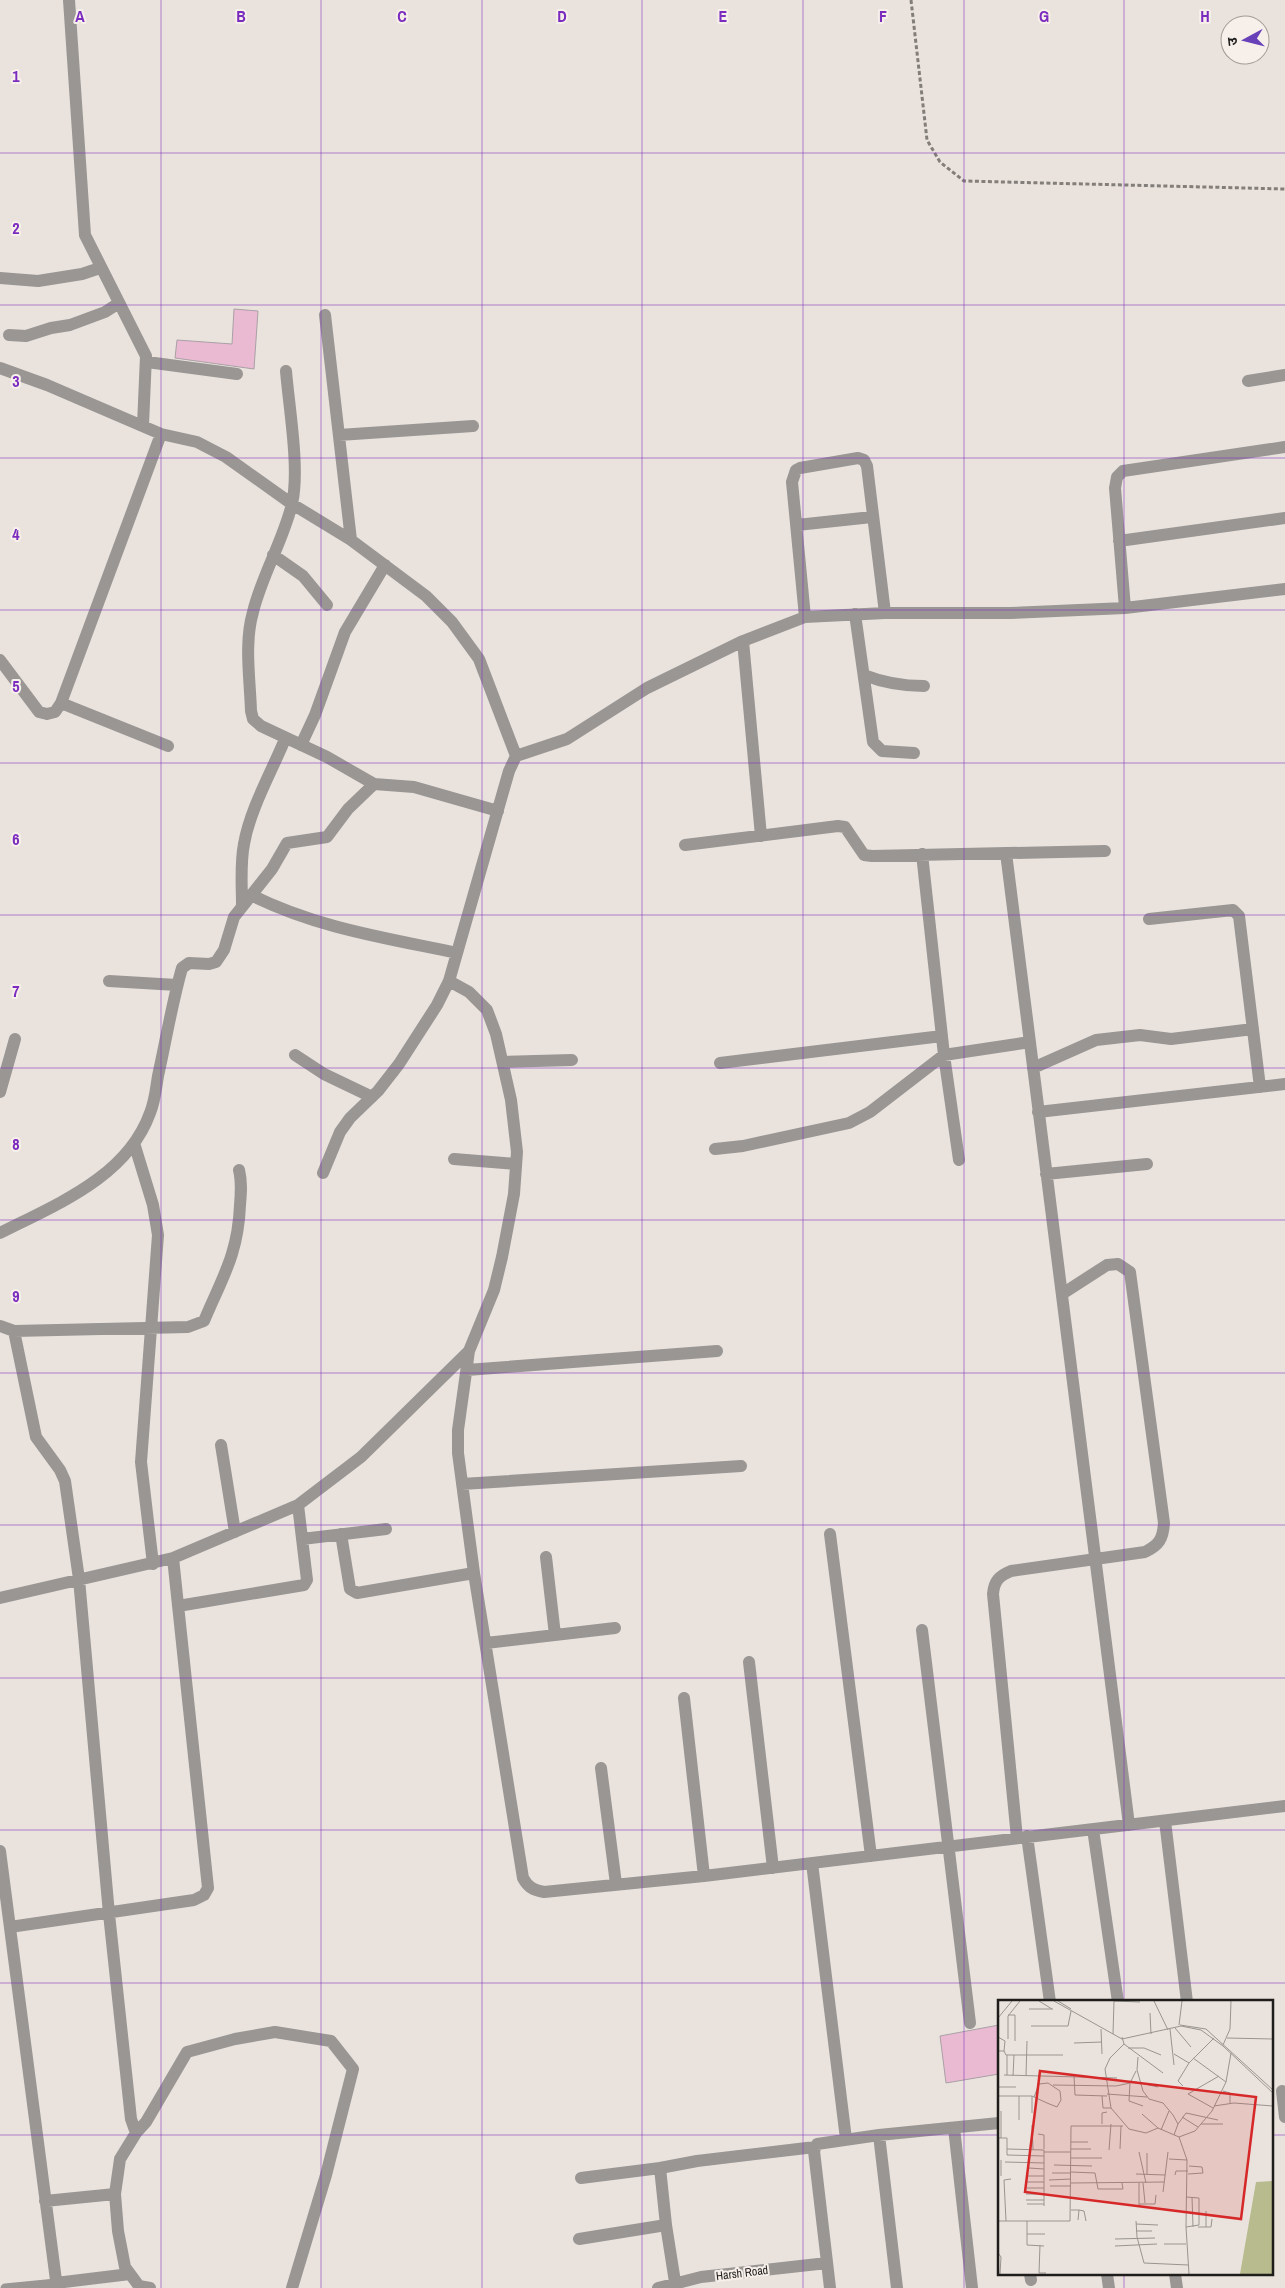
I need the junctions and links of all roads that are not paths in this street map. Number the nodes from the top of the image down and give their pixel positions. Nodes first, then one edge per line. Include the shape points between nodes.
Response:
1 (70, 0) edge
2 (100, 268) junction
3 (0, 278) edge
4 (119, 303) junction
5 (325, 315) dead end
6 (9, 335) dead end
7 (147, 362) junction
8 (0, 368) edge
9 (286, 371) dead end
10 (238, 374) dead end
11 (1285, 375) edge
12 (1248, 381) dead end
13 (143, 425) junction
14 (473, 426) dead end
15 (161, 434) junction
16 (340, 435) junction
17 (1285, 447) edge
18 (292, 504) junction
19 (872, 516) junction
20 (1285, 518) edge
21 (797, 525) junction
22 (351, 540) junction
23 (1120, 541) junction
24 (273, 555) junction
25 (385, 566) junction
26 (1285, 589) edge
27 (327, 605) dead end
28 (1125, 608) junction
29 (886, 613) junction
30 (855, 614) junction
31 (805, 617) junction
32 (743, 641) junction
33 (0, 660) edge
34 (864, 674) junction
35 (924, 686) dead end
36 (61, 703) junction
37 (286, 739) junction
38 (301, 745) junction
39 (168, 746) dead end
40 (914, 753) dead end
41 (516, 756) junction
42 (374, 784) junction
43 (498, 811) junction
44 (761, 836) junction
45 (685, 845) dead end
46 (1105, 851) dead end
47 (1006, 853) junction
48 (922, 854) junction
49 (251, 895) junction
50 (242, 906) junction
51 (1149, 919) dead end
52 (458, 952) junction
53 (109, 981) dead end
54 (449, 981) junction
55 (177, 985) junction
56 (1253, 1029) junction
57 (942, 1036) junction
58 (15, 1039) dead end
59 (1030, 1042) junction
60 (295, 1055) dead end
61 (944, 1055) junction
62 (572, 1060) dead end
63 (502, 1062) junction
64 (720, 1063) dead end
65 (1033, 1068) junction
66 (1285, 1084) edge
67 (1260, 1087) junction
68 (0, 1092) edge
69 (372, 1097) junction
70 (1038, 1112) junction
71 (134, 1143) junction
72 (715, 1149) dead end
73 (454, 1159) dead end
74 (959, 1160) dead end
75 (516, 1164) junction
76 (1147, 1164) dead end
77 (239, 1170) dead end
78 (323, 1172) dead end
79 (1046, 1174) junction
80 (0, 1233) edge
81 (1062, 1294) junction
82 (0, 1326) edge
83 (151, 1327) junction
84 (14, 1331) junction
85 (469, 1351) junction
86 (717, 1351) dead end
87 (466, 1370) junction
88 (221, 1445) dead end
89 (740, 1466) dead end
90 (462, 1484) junction
91 (298, 1506) junction
92 (386, 1529) dead end
93 (235, 1532) junction
94 (341, 1534) junction
95 (830, 1534) dead end
96 (302, 1540) junction
97 (546, 1557) dead end
98 (173, 1558) junction
99 (1097, 1559) junction
100 (153, 1564) junction
101 (474, 1573) junction
102 (79, 1578) junction
103 (0, 1598) edge
104 (178, 1606) junction
105 (615, 1628) dead end
106 (922, 1630) dead end
107 (555, 1635) junction
108 (486, 1643) junction
109 (748, 1662) dead end
110 (684, 1698) dead end
111 (601, 1768) dead end
112 (1285, 1806) edge
113 (1165, 1821) junction
114 (1129, 1825) junction
115 (1094, 1829) junction
116 (1022, 1837) junction
117 (950, 1846) junction
118 (0, 1852) edge
119 (871, 1856) junction
120 (812, 1863) junction
121 (773, 1868) junction
122 (704, 1876) junction
123 (616, 1884) junction
124 (109, 1914) junction
125 (10, 1927) junction
126 (1050, 2000) edge
127 (1118, 2000) edge
128 (1187, 2000) edge
129 (970, 2023) dead end
130 (1280, 2091) edge
131 (1285, 2117) edge
132 (998, 2123) edge
133 (954, 2128) junction
134 (136, 2133) junction
135 (880, 2135) junction
136 (846, 2139) junction
137 (815, 2147) junction
138 (660, 2168) junction
139 (581, 2178) dead end
140 (115, 2194) junction
141 (45, 2201) junction
142 (666, 2225) junction
143 (579, 2239) dead end
144 (827, 2263) junction
145 (130, 2274) junction
146 (675, 2282) junction
147 (56, 2285) edge
148 (5, 2288) edge
149 (150, 2288) edge
150 (292, 2288) edge
151 (658, 2288) edge
152 (830, 2288) edge
153 (897, 2288) edge
154 (972, 2288) edge

1 - 2 street via 83,226
2 - 3 street via 38,281
2 - 4 street
4 - 6 street via 70,325 26,336
4 - 7 street
5 - 16 street
7 - 10 street
7 - 13 street
8 - 13 street
9 - 18 street via 292,432
11 - 12 street
13 - 15 street
14 - 16 street
15 - 18 street via 197,442 226,457
15 - 36 street
16 - 22 street
17 - 23 street via 1123,471 1117,477 1115,488
18 - 22 street
18 - 24 street
19 - 21 street
19 - 21 street via 867,466 858,458 796,470 792,482
19 - 29 street
20 - 23 street
21 - 31 street
22 - 25 street
23 - 28 street
24 - 27 street via 303,576
24 - 37 street via 250,625 251,711 253,719 261,726
25 - 38 street via 345,632
25 - 41 street via 426,596 452,622 479,659
26 - 28 street
28 - 29 street via 1010,613
29 - 30 street
30 - 31 street
30 - 34 street
31 - 32 street
32 - 41 street via 647,688 567,739
32 - 44 street
33 - 36 street via 39,712 55,712
34 - 35 street via 880,682
34 - 40 street via 873,742 882,751
36 - 39 street
37 - 38 street
37 - 50 street via 244,842
38 - 42 street via 327,756
41 - 43 street
42 - 43 street via 414,787
42 - 49 street via 348,809 327,837 287,843
43 - 52 street
44 - 45 street
44 - 48 street via 845,827 864,855
46 - 47 street
47 - 48 street
47 - 59 street
48 - 57 street
49 - 50 street
49 - 52 street via 280,910 332,927
50 - 55 street via 234,917 224,950 216,962 189,963 182,968
51 - 56 street via 1233,910 1239,916
52 - 54 street
53 - 55 street
54 - 63 street via 470,992 486,1010
54 - 69 street via 399,1064
55 - 71 street via 150,1113
56 - 65 street via 1171,1039 1140,1035 1096,1040
56 - 67 street
57 - 61 street
57 - 64 street
58 - 68 street
59 - 61 street
59 - 65 street
60 - 69 street via 324,1074
61 - 72 street via 870,1112 849,1123
61 - 74 street
62 - 63 street
63 - 75 street via 511,1100
65 - 70 street
66 - 67 street
67 - 70 street
69 - 78 street via 340,1132
70 - 79 street
71 - 80 street via 123,1158 83,1189
71 - 83 street via 157,1221
73 - 75 street
75 - 85 street via 514,1194 494,1290
76 - 79 street
77 - 83 street via 239,1231 232,1260 204,1322 188,1327
79 - 81 street
81 - 99 street
81 - 99 street via 1107,1265 1118,1264 1130,1272 1164,1523 1163,1536 1157,1546 1145,1552
82 - 84 street
83 - 84 street
83 - 100 street via 141,1462
84 - 102 street via 36,1437 65,1481
85 - 87 street
85 - 91 street via 361,1457
86 - 87 street
87 - 90 street via 458,1430
88 - 93 street
89 - 90 street
90 - 101 street
91 - 93 street
91 - 96 street
92 - 94 street
93 - 98 street
94 - 96 street
94 - 101 street via 350,1589 357,1593
95 - 119 street
96 - 104 street via 307,1580 302,1587
97 - 107 street
98 - 100 street
98 - 104 street
99 - 114 street
99 - 116 street via 1012,1571 1001,1575 994,1584
100 - 102 street
101 - 108 street
102 - 103 street
102 - 124 street
104 - 124 street via 208,1888 204,1895 194,1900
105 - 107 street
106 - 117 street
107 - 108 street
108 - 123 street via 523,1878 534,1890 544,1892
109 - 121 street
110 - 122 street
111 - 123 street
112 - 113 street
113 - 114 street
113 - 128 street
114 - 115 street
115 - 116 street
115 - 127 street
116 - 117 street
116 - 126 street
117 - 119 street
117 - 129 street
118 - 125 street
119 - 120 street
120 - 121 street
120 - 136 street
121 - 122 street
122 - 123 street
124 - 125 street
124 - 134 street via 131,2120
125 - 141 street
130 - 131 street
132 - 133 street
133 - 135 street
133 - 154 street
134 - 140 street via 120,2159
134 - 150 street via 146,2122 187,2052 274,2032 331,2041 353,2069
135 - 136 street
135 - 153 street
136 - 137 street via 822,2142
137 - 138 street
137 - 144 street
138 - 139 street
138 - 142 street
140 - 141 street
140 - 145 street via 118,2231 125,2267
141 - 147 street
142 - 143 street
142 - 146 street
144 - 146 street, Harsh Road
144 - 152 street
145 - 147 street
145 - 149 street via 139,2286
146 - 151 street, Harsh Road
147 - 148 lane

